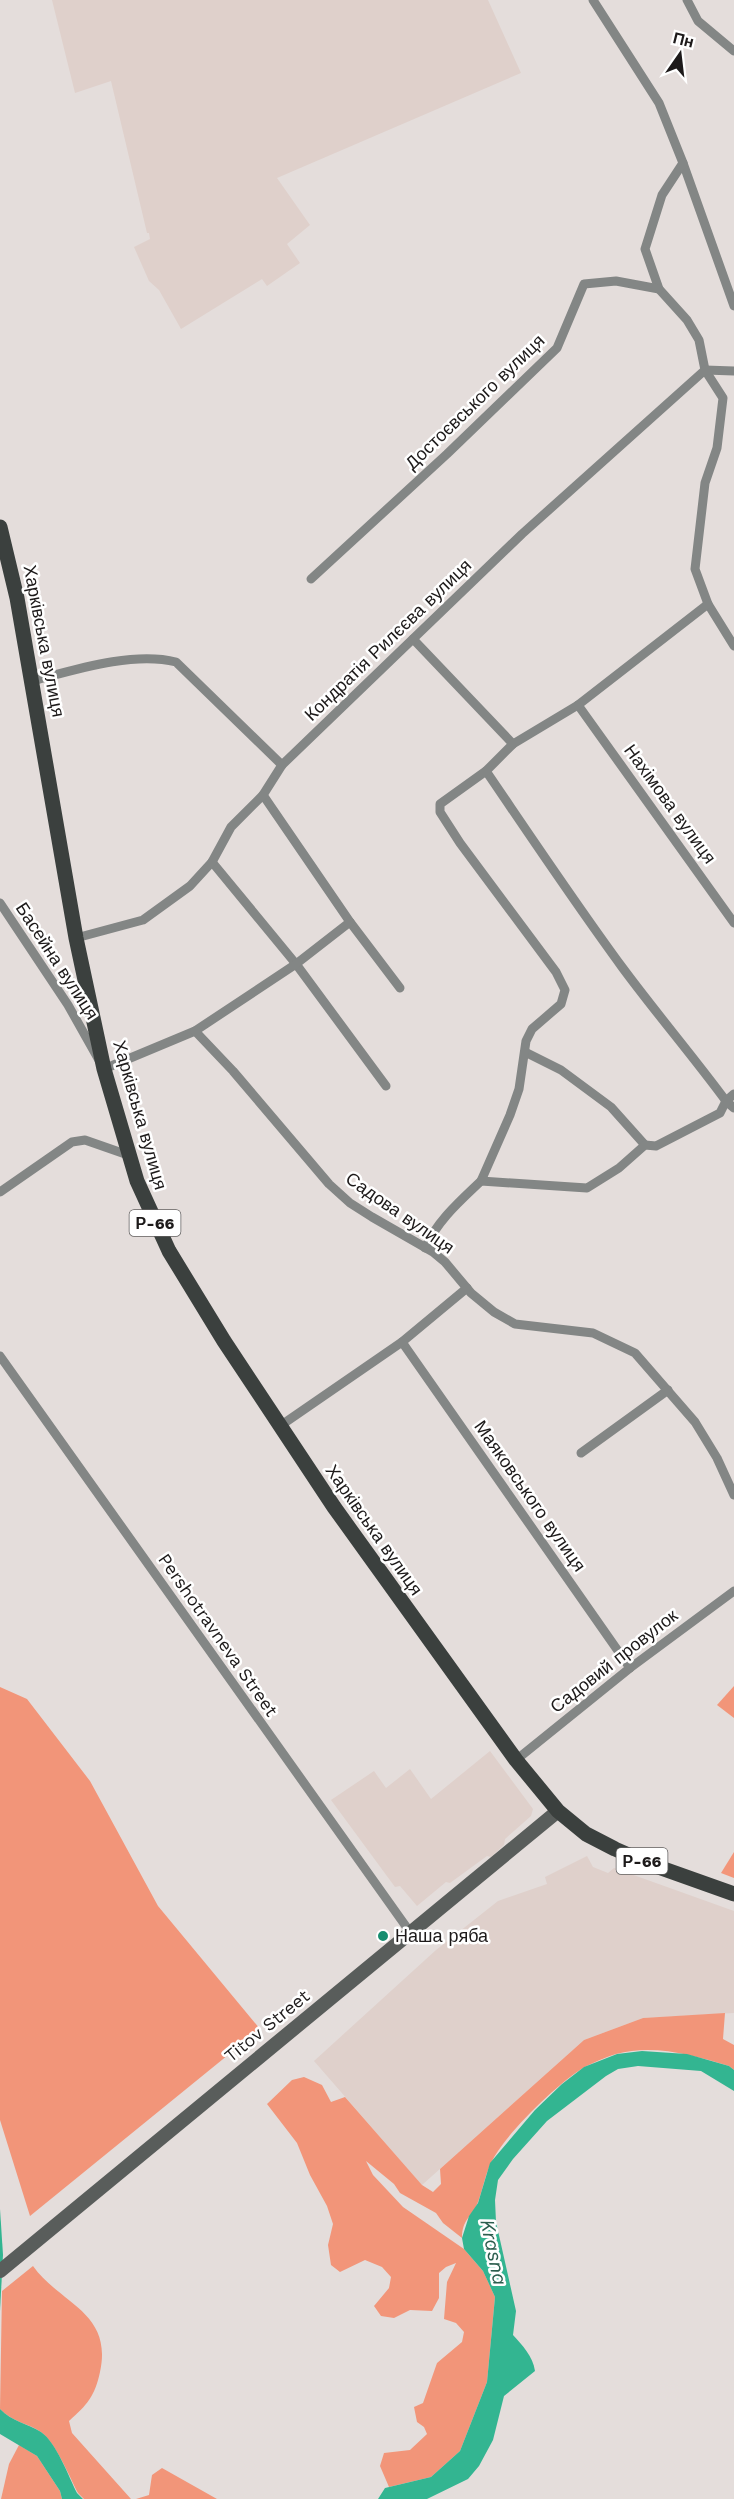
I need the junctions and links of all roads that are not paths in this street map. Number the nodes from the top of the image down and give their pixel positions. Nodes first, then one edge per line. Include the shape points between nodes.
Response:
1 (593, 0) edge
2 (687, 0) edge
3 (734, 51) edge
4 (683, 163) junction
5 (659, 289) junction
6 (734, 306) edge
7 (705, 370) junction
8 (734, 371) edge
9 (0, 527) edge
10 (311, 579) dead end
11 (708, 604) junction
12 (414, 639) junction
13 (734, 646) edge
14 (32, 681) junction
15 (578, 705) junction
16 (513, 744) junction
17 (282, 765) junction
18 (486, 771) junction
19 (263, 795) junction
20 (212, 862) junction
21 (0, 903) edge
22 (350, 922) junction
23 (734, 923) edge
24 (76, 938) junction
25 (296, 964) junction
26 (400, 988) dead end
27 (195, 1031) junction
28 (525, 1052) junction
29 (104, 1069) junction
30 (386, 1086) dead end
31 (734, 1094) edge
32 (726, 1101) junction
33 (734, 1108) edge
34 (645, 1145) junction
35 (128, 1155) junction
36 (481, 1181) junction
37 (0, 1192) edge
38 (425, 1248) junction
39 (467, 1288) junction
40 (402, 1342) junction
41 (0, 1356) edge
42 (668, 1390) junction
43 (280, 1426) junction
44 (581, 1453) dead end
45 (731, 1485) edge
46 (734, 1495) edge
47 (734, 1591) edge
48 (630, 1668) junction
49 (516, 1760) junction
50 (558, 1811) junction
51 (734, 1894) edge
52 (410, 1932) junction
53 (0, 2271) edge

1 - 4 street via 659,103
2 - 3 street via 698,21
4 - 5 street via 662,195 645,249
4 - 6 street
5 - 7 street via 699,340
5 - 10 street, Достоєвського вулиця via 616,281 584,284 557,348
7 - 8 street
7 - 11 street via 723,398 717,448 705,483 695,569
7 - 12 street, Кондратія Рилєєва вулиця via 522,534
9 - 14 main road, Харківська вулиця / Р-66
11 - 13 street
11 - 15 street
12 - 16 street
12 - 17 street, Кондратія Рилєєва вулиця
14 - 17 street via 75,669 143,658 176,662
14 - 24 main road, Харківська вулиця / Р-66
15 - 16 street
15 - 23 street, Нахімова вулиця
16 - 18 street
17 - 19 street, Кондратія Рилєєва вулиця
18 - 28 street via 441,804 440,812 565,990 561,1004 532,1029
18 - 32 street via 619,963
19 - 20 street, Кондратія Рилєєва вулиця via 231,827
19 - 22 street
20 - 24 street, Кондратія Рилєєва вулиця via 190,886 143,920
20 - 25 street
21 - 29 street, Басейна вулиця via 68,1005
22 - 25 street
22 - 26 street
24 - 29 main road, Харківська вулиця / Р-66
25 - 27 street
25 - 30 street
27 - 29 street
27 - 38 street, Садова вулиця via 328,1184 350,1203
28 - 34 street via 561,1070 611,1107
28 - 36 street via 519,1089
29 - 35 main road, Харківська вулиця / Р-66
31 - 32 street
32 - 33 street
32 - 34 street via 720,1113 656,1146
34 - 36 street via 619,1168 586,1188
35 - 37 street via 86,1140 72,1142
35 - 43 main road, Харківська вулиця / Р-66 via 169,1251
36 - 38 street via 443,1218
38 - 39 street, Садова вулиця via 445,1262
39 - 40 street
39 - 42 street, Садова вулиця via 514,1324 593,1333 635,1353
40 - 43 street
40 - 48 street, Маяковського вулиця
41 - 52 street, Pershotravneva Street
42 - 44 street
42 - 45 street, Садова вулиця via 695,1422
43 - 49 main road, Харківська вулиця / Р-66
45 - 46 street, Садова вулиця
47 - 48 street, Садовий провулок
48 - 49 street, Садовий провулок
49 - 50 main road, Харківська вулиця / Р-66
50 - 51 main road, Р-66 via 586,1834 615,1848
50 - 52 street, Titov Street
52 - 53 street, Titov Street

